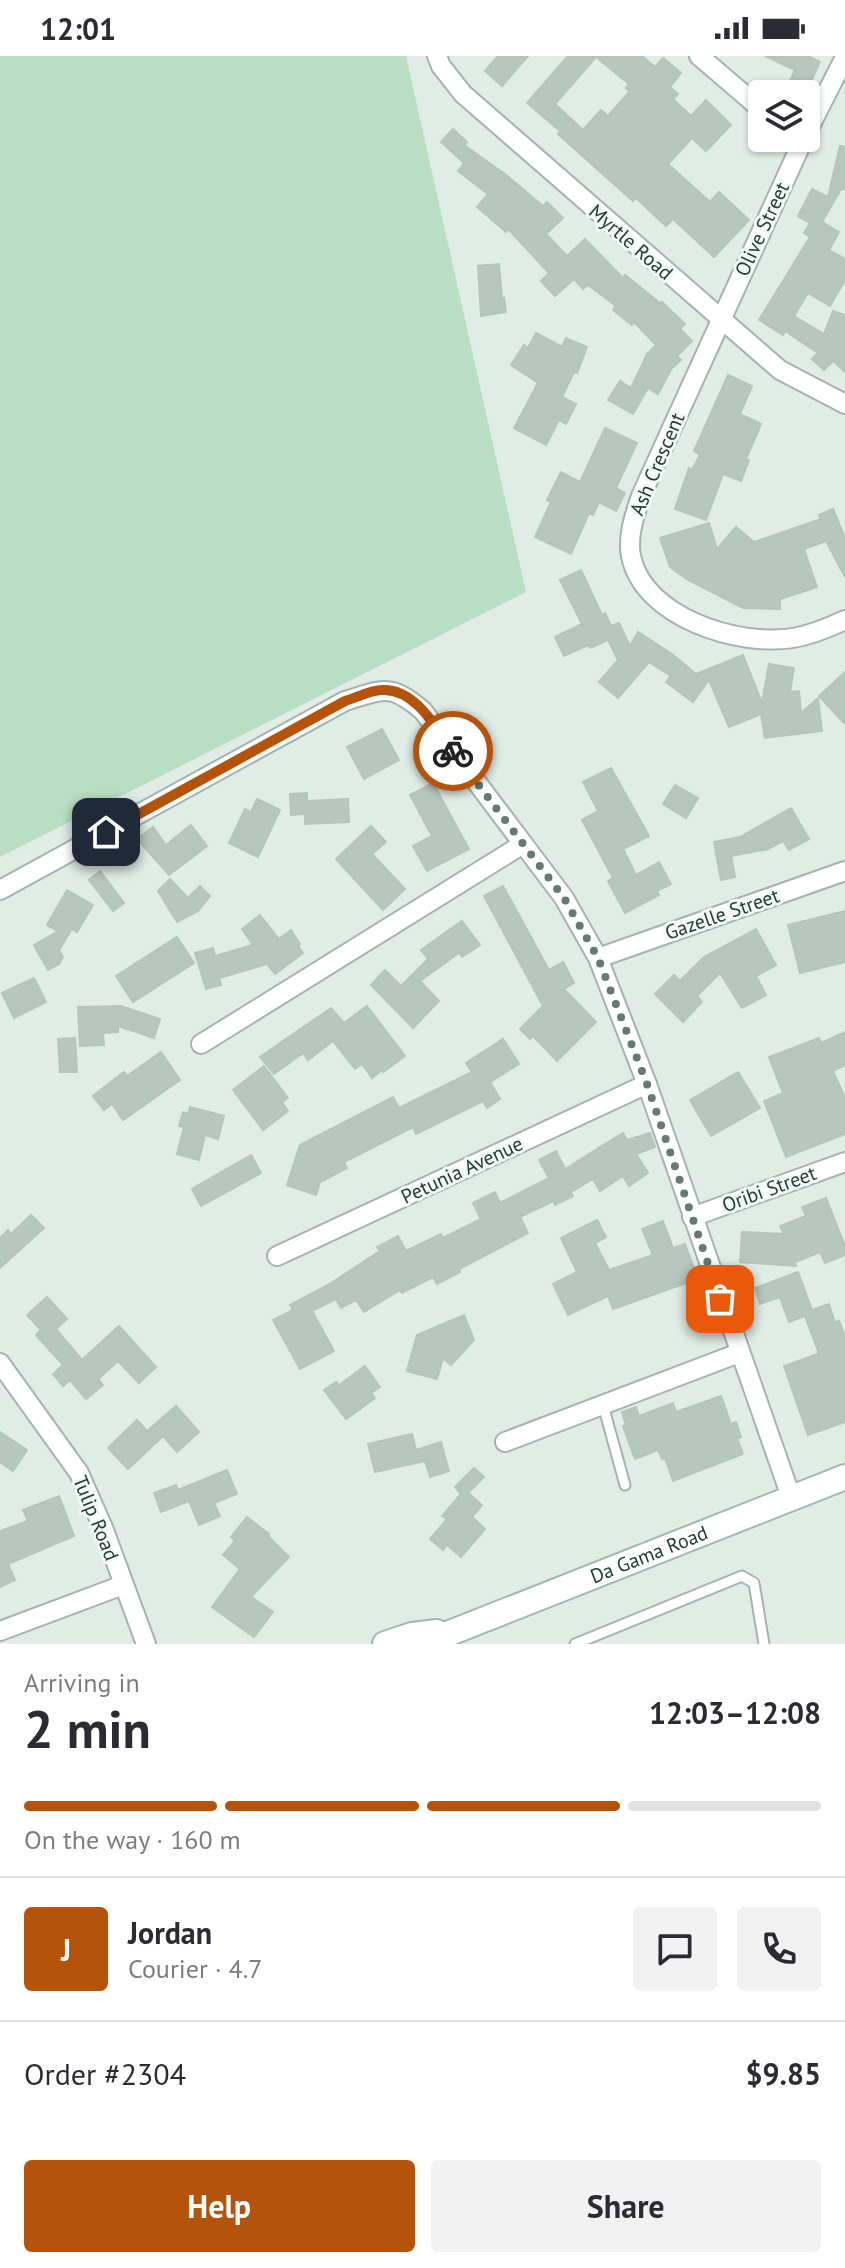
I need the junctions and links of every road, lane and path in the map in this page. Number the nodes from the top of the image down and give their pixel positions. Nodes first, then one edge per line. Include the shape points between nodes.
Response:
1 (437, 56) edge
2 (699, 56) edge
3 (845, 57) edge
4 (748, 98) edge
5 (820, 104) edge
6 (795, 152) edge
7 (721, 320) junction
8 (845, 404) edge
9 (845, 620) edge
10 (523, 844) junction
11 (845, 871) edge
12 (0, 890) edge
13 (598, 958) junction
14 (201, 1044) dead end
15 (647, 1084) junction
16 (845, 1162) edge
17 (692, 1217) junction
18 (277, 1256) dead end
19 (739, 1353) junction
20 (0, 1363) edge
21 (6, 1382) edge
22 (603, 1405) junction
23 (505, 1442) dead end
24 (845, 1477) edge
25 (625, 1485) dead end
26 (791, 1497) junction
27 (123, 1585) junction
28 (451, 1630) junction
29 (0, 1631) edge
30 (146, 1644) edge
31 (385, 1644) edge
32 (422, 1644) edge
33 (575, 1644) edge
34 (764, 1644) edge

1 - 7 street, Myrtle Road via 463,94
2 - 4 street
3 - 5 street, Olive Street
6 - 7 street, Olive Street
7 - 8 street, Myrtle Road via 780,370
7 - 9 street, Ash Crescent via 641,496 630,555 654,597 712,630 790,638
10 - 12 street via 423,711 401,693 382,690 345,701
10 - 13 street via 564,898
10 - 14 street
11 - 13 street, Gazelle Street
13 - 15 street
15 - 17 street
15 - 18 street, Petunia Avenue
16 - 17 street, Oribi Street
17 - 19 street
19 - 22 street
19 - 26 street
20 - 21 street, Tulip Road
21 - 27 street, Tulip Road via 79,1473
22 - 23 street
22 - 25 lane
24 - 26 street, Da Gama Road
26 - 28 street, Da Gama Road
27 - 29 street
27 - 30 street, Tulip Road
28 - 31 street, Da Gama Road
28 - 32 street, Da Gama Road
33 - 34 lane via 742,1576 754,1583

